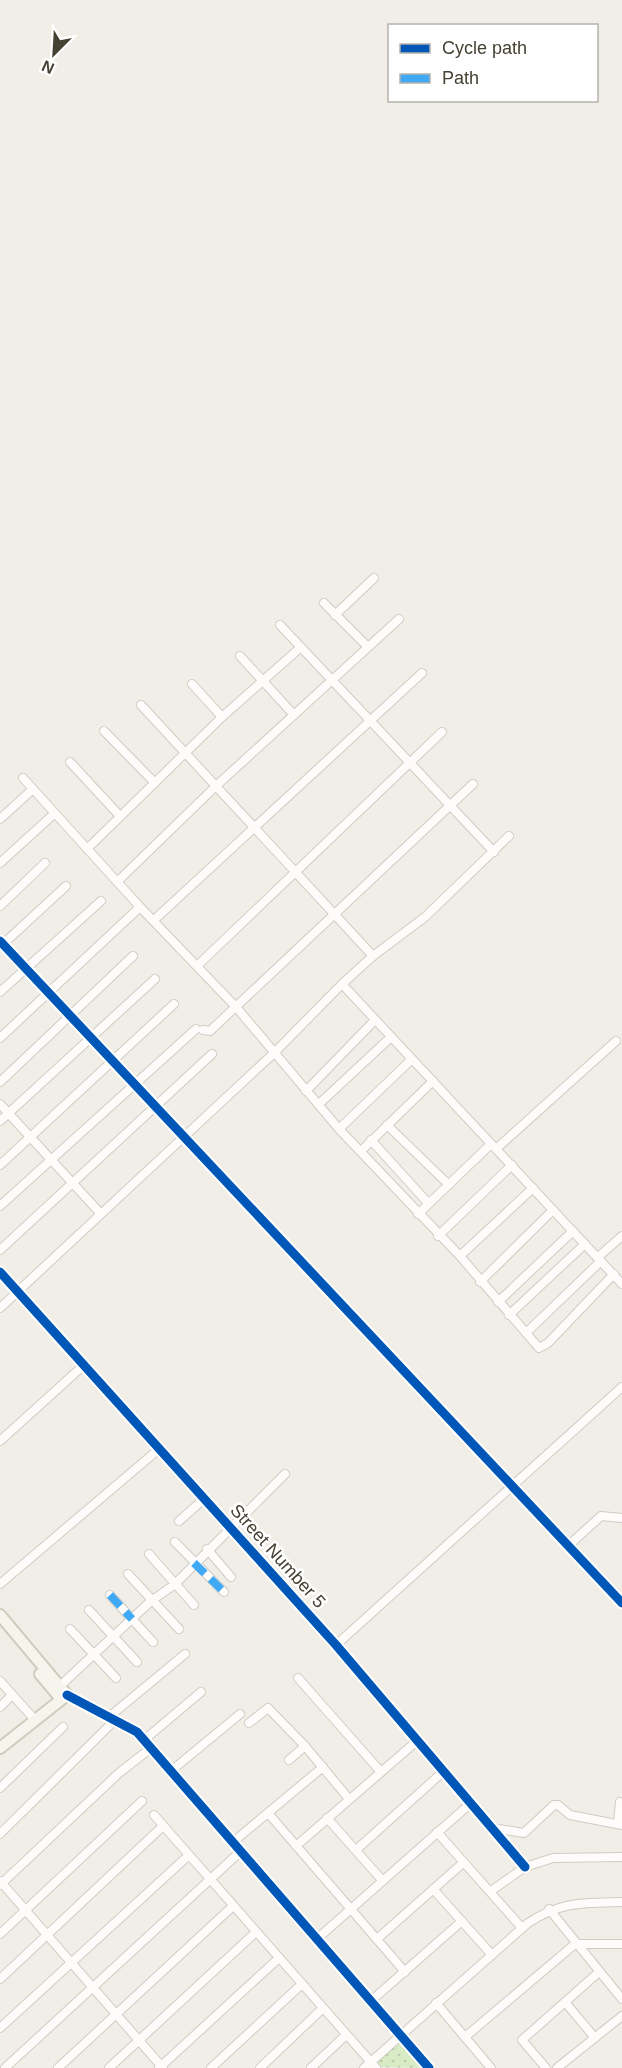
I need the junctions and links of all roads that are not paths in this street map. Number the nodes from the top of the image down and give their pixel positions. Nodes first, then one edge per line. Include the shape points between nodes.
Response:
1 (374, 578) dead end
2 (324, 603) dead end
3 (335, 615) junction
4 (399, 619) dead end
5 (280, 625) dead end
6 (301, 647) junction
7 (368, 647) junction
8 (240, 656) dead end
9 (422, 673) dead end
10 (263, 681) junction
11 (332, 681) junction
12 (192, 684) dead end
13 (141, 705) dead end
14 (294, 715) junction
15 (222, 717) junction
16 (369, 721) junction
17 (104, 731) dead end
18 (442, 732) dead end
19 (186, 754) junction
20 (70, 762) dead end
21 (411, 763) junction
22 (23, 778) dead end
23 (155, 783) junction
24 (473, 784) dead end
25 (216, 786) junction
26 (33, 789) junction
27 (452, 805) junction
28 (55, 813) junction
29 (120, 816) junction
30 (0, 819) edge
31 (254, 828) junction
32 (509, 836) dead end
33 (87, 849) junction
34 (494, 852) junction
35 (0, 863) edge
36 (45, 863) dead end
37 (295, 872) junction
38 (118, 881) junction
39 (66, 886) dead end
40 (101, 901) dead end
41 (0, 906) edge
42 (140, 907) junction
43 (334, 914) junction
44 (154, 920) junction
45 (1, 944) edge
46 (133, 956) dead end
47 (373, 956) junction
48 (197, 966) junction
49 (25, 968) junction
50 (155, 979) dead end
51 (342, 984) junction
52 (0, 992) edge
53 (48, 994) junction
54 (174, 1005) dead end
55 (236, 1007) junction
56 (70, 1015) junction
57 (375, 1020) junction
58 (391, 1037) junction
59 (0, 1038) edge
60 (90, 1039) junction
61 (616, 1041) dead end
62 (274, 1053) junction
63 (212, 1054) dead end
64 (412, 1059) junction
65 (112, 1063) junction
66 (433, 1081) junction
67 (0, 1082) edge
68 (133, 1085) junction
69 (306, 1091) junction
70 (0, 1104) edge
71 (319, 1104) junction
72 (157, 1107) junction
73 (9, 1114) junction
74 (0, 1121) edge
75 (387, 1125) junction
76 (339, 1129) junction
77 (183, 1136) junction
78 (30, 1137) junction
79 (371, 1140) junction
80 (494, 1146) junction
81 (361, 1151) junction
82 (51, 1160) junction
83 (0, 1165) edge
84 (512, 1165) junction
85 (72, 1183) junction
86 (450, 1185) junction
87 (533, 1188) junction
88 (428, 1203) junction
89 (0, 1206) edge
90 (553, 1210) junction
91 (100, 1214) junction
92 (418, 1214) junction
93 (573, 1231) junction
94 (438, 1236) junction
95 (622, 1236) edge
96 (585, 1244) junction
97 (0, 1250) edge
98 (460, 1256) junction
99 (599, 1259) junction
100 (0, 1272) edge
101 (614, 1274) junction
102 (480, 1282) junction
103 (622, 1284) edge
104 (18, 1292) junction
105 (498, 1302) junction
106 (0, 1308) edge
107 (509, 1315) junction
108 (526, 1334) junction
109 (84, 1365) junction
110 (622, 1387) edge
111 (612, 1394) junction
112 (622, 1398) edge
113 (0, 1441) edge
114 (159, 1449) junction
115 (285, 1474) dead end
116 (513, 1488) junction
117 (204, 1499) junction
118 (622, 1518) edge
119 (179, 1521) dead end
120 (229, 1527) junction
121 (175, 1542) dead end
122 (568, 1546) junction
123 (207, 1549) junction
124 (149, 1554) dead end
125 (195, 1563) junction
126 (128, 1574) dead end
127 (231, 1576) dead end
128 (0, 1584) edge
129 (174, 1585) junction
130 (224, 1592) dead end
131 (110, 1595) dead end
132 (151, 1601) junction
133 (622, 1604) edge
134 (194, 1605) dead end
135 (89, 1610) dead end
136 (0, 1616) edge
137 (132, 1619) junction
138 (0, 1625) edge
139 (70, 1629) dead end
140 (179, 1629) dead end
141 (113, 1636) junction
142 (153, 1642) dead end
143 (336, 1645) junction
144 (93, 1654) junction
145 (185, 1654) dead end
146 (137, 1662) dead end
147 (116, 1678) dead end
148 (298, 1678) dead end
149 (0, 1681) edge
150 (201, 1692) dead end
151 (62, 1693) junction
152 (12, 1695) junction
153 (0, 1707) edge
154 (240, 1714) dead end
155 (112, 1718) junction
156 (35, 1720) junction
157 (249, 1723) dead end
158 (63, 1727) dead end
159 (144, 1740) junction
160 (418, 1740) junction
161 (305, 1746) junction
162 (0, 1748) edge
163 (151, 1748) junction
164 (289, 1760) dead end
165 (323, 1767) junction
166 (171, 1771) junction
167 (444, 1771) junction
168 (381, 1772) junction
169 (0, 1788) edge
170 (349, 1799) junction
171 (142, 1801) dead end
172 (471, 1803) junction
173 (620, 1803) dead end
174 (268, 1813) junction
175 (154, 1815) dead end
176 (327, 1818) junction
177 (620, 1824) edge
178 (163, 1826) junction
179 (492, 1827) junction
180 (437, 1832) junction
181 (0, 1834) edge
182 (233, 1842) junction
183 (296, 1845) junction
184 (356, 1850) junction
185 (241, 1851) junction
186 (189, 1855) junction
187 (622, 1857) edge
188 (464, 1862) junction
189 (525, 1868) junction
190 (210, 1880) junction
191 (382, 1880) junction
192 (1, 1883) edge
193 (434, 1889) junction
194 (491, 1891) junction
195 (622, 1902) edge
196 (233, 1906) junction
197 (350, 1908) junction
198 (549, 1909) junction
199 (26, 1910) junction
200 (462, 1921) junction
201 (522, 1928) junction
202 (256, 1932) junction
203 (0, 1934) edge
204 (48, 1936) junction
205 (318, 1938) junction
206 (377, 1939) junction
207 (575, 1944) junction
208 (622, 1944) edge
209 (492, 1955) junction
210 (279, 1958) junction
211 (71, 1963) junction
212 (405, 1972) junction
213 (599, 1972) junction
214 (0, 1979) edge
215 (302, 1984) junction
216 (94, 1989) junction
217 (622, 1999) edge
218 (372, 2000) junction
219 (436, 2002) junction
220 (565, 2002) junction
221 (323, 2008) junction
222 (116, 2014) junction
223 (622, 2016) edge
224 (0, 2028) edge
225 (346, 2035) junction
226 (400, 2035) junction
227 (465, 2037) junction
228 (595, 2038) junction
229 (139, 2041) junction
230 (374, 2065) edge
231 (161, 2067) edge
232 (5, 2068) edge
233 (58, 2068) edge
234 (109, 2068) edge
235 (211, 2068) edge
236 (260, 2068) edge
237 (311, 2068) edge
238 (364, 2068) edge
239 (429, 2068) edge
240 (491, 2068) edge
241 (546, 2068) edge
242 (557, 2068) edge

1 - 3 street
2 - 3 street
3 - 7 street
4 - 7 street
5 - 6 street
6 - 10 street
6 - 11 street
7 - 11 street
8 - 10 street
9 - 16 street
10 - 14 street
10 - 15 street
11 - 14 street
11 - 16 street
12 - 15 street
13 - 19 street
14 - 25 street
15 - 19 street
16 - 21 street
16 - 31 street
17 - 23 street
18 - 21 street
19 - 23 street
19 - 25 street
20 - 29 street
21 - 27 street
21 - 37 street
22 - 26 street
23 - 29 street
24 - 27 street
25 - 31 street
25 - 38 street
26 - 28 street
26 - 30 street
27 - 34 street
27 - 43 street
28 - 33 street
28 - 35 street
29 - 33 street
31 - 37 street
31 - 44 street
32 - 34 street
33 - 38 street
34 - 47 street via 425,916
36 - 41 street
37 - 43 street
37 - 48 street
38 - 42 street
39 - 45 street
40 - 49 street
42 - 44 street
42 - 53 street
43 - 47 street
43 - 55 street
44 - 48 street
45 - 49 street
46 - 56 street
47 - 51 street
48 - 55 street
49 - 52 street
49 - 53 street
50 - 60 street
51 - 57 street
51 - 62 street
53 - 56 street
53 - 59 street
54 - 65 street
55 - 62 street
55 - 68 street via 210,1031 199,1029
56 - 60 street
56 - 67 street
57 - 58 street
57 - 69 street
58 - 64 street
58 - 71 street
60 - 65 street
60 - 73 street
61 - 80 street
62 - 69 street
62 - 77 street
63 - 72 street
64 - 66 street
64 - 76 street
65 - 68 street
65 - 78 street
66 - 75 street
66 - 80 street
68 - 72 street
68 - 82 street
69 - 71 street
70 - 73 street
71 - 76 street
72 - 77 street
72 - 85 street
73 - 74 street
73 - 78 street
75 - 79 street
75 - 86 street
76 - 81 street
77 - 91 street
77 - 116 street
78 - 82 street
78 - 83 street
79 - 81 street
79 - 88 street
80 - 84 street
80 - 86 street
81 - 92 street
82 - 85 street
82 - 89 street
84 - 87 street
84 - 94 street
85 - 91 street
85 - 97 street
86 - 88 street
87 - 90 street
87 - 98 street
88 - 92 street
90 - 93 street
90 - 102 street
91 - 104 street
92 - 94 street
93 - 96 street
93 - 105 street
94 - 98 street
95 - 99 street
96 - 99 street
96 - 107 street
98 - 102 street
99 - 101 street
99 - 108 street
100 - 104 street, Street Number 5
101 - 103 street
101 - 108 street via 548,1343 539,1348
102 - 105 street
104 - 106 street
104 - 109 street, Street Number 5
105 - 107 street
107 - 108 street
109 - 113 street
109 - 114 street, Street Number 5
110 - 111 street
111 - 112 street
111 - 116 street
114 - 117 street, Street Number 5
114 - 128 street
115 - 120 street
116 - 122 street
116 - 143 street
117 - 119 street
117 - 120 street, Street Number 5
118 - 122 street via 601,1516
120 - 123 street
120 - 143 street, Street Number 5
121 - 125 street
122 - 133 street
123 - 125 street
123 - 127 street
124 - 129 street
125 - 129 street
125 - 130 street
126 - 132 street
129 - 132 street
129 - 134 street
131 - 137 street
132 - 137 street
132 - 140 street
135 - 141 street
136 - 151 street
137 - 141 street
137 - 142 street
138 - 151 street
139 - 144 street
141 - 144 street
141 - 146 street
143 - 160 street, Street Number 5
144 - 147 street
144 - 151 street
145 - 155 street
148 - 168 street
149 - 152 street
150 - 159 street
151 - 155 street
151 - 156 street
152 - 153 street
152 - 156 street
154 - 166 street
155 - 159 street
155 - 181 street
156 - 162 street
157 - 161 street via 268,1708
158 - 169 street
159 - 163 street
160 - 167 street, Street Number 5
160 - 168 street
161 - 164 street
161 - 165 street
163 - 166 street
163 - 192 street
165 - 170 street
165 - 174 street
166 - 182 street
167 - 172 street, Street Number 5
167 - 184 street
168 - 170 street
170 - 176 street
171 - 199 street
172 - 179 street, Street Number 5
172 - 180 street
173 - 177 street
174 - 182 street
174 - 183 street
175 - 178 street
176 - 183 street
176 - 184 street
177 - 179 street via 570,1815 554,1805 524,1833
178 - 186 street
178 - 204 street
179 - 189 street, Street Number 5
180 - 188 street
180 - 191 street
182 - 185 street
183 - 197 street
184 - 191 street
185 - 190 street
185 - 205 street
186 - 190 street
186 - 211 street
187 - 189 street via 553,1858
188 - 193 street
188 - 194 street
189 - 194 street
190 - 196 street
190 - 216 street
191 - 197 street
192 - 199 street
193 - 200 street
193 - 206 street
194 - 201 street
195 - 198 street
196 - 202 street
196 - 222 street
197 - 205 street
197 - 206 street
198 - 201 street
198 - 207 street
199 - 203 street
199 - 204 street
200 - 209 street
200 - 212 street
201 - 209 street
202 - 210 street
202 - 229 street
204 - 211 street
204 - 214 street
205 - 218 street
206 - 212 street
207 - 208 street
207 - 213 street
207 - 227 street
209 - 219 street
210 - 215 street
210 - 231 street
211 - 216 street
211 - 224 street
212 - 218 street
213 - 217 street
213 - 220 street
215 - 221 street
215 - 235 street
216 - 222 street
216 - 232 street
218 - 226 street
219 - 226 street
219 - 227 street
220 - 228 street
220 - 241 street via 522,2040
221 - 225 street
221 - 236 street
222 - 229 street
222 - 233 street
223 - 228 street
225 - 230 street
225 - 237 street
226 - 230 street
226 - 239 street
227 - 240 street
228 - 242 street
229 - 231 street
229 - 234 street
230 - 238 street

